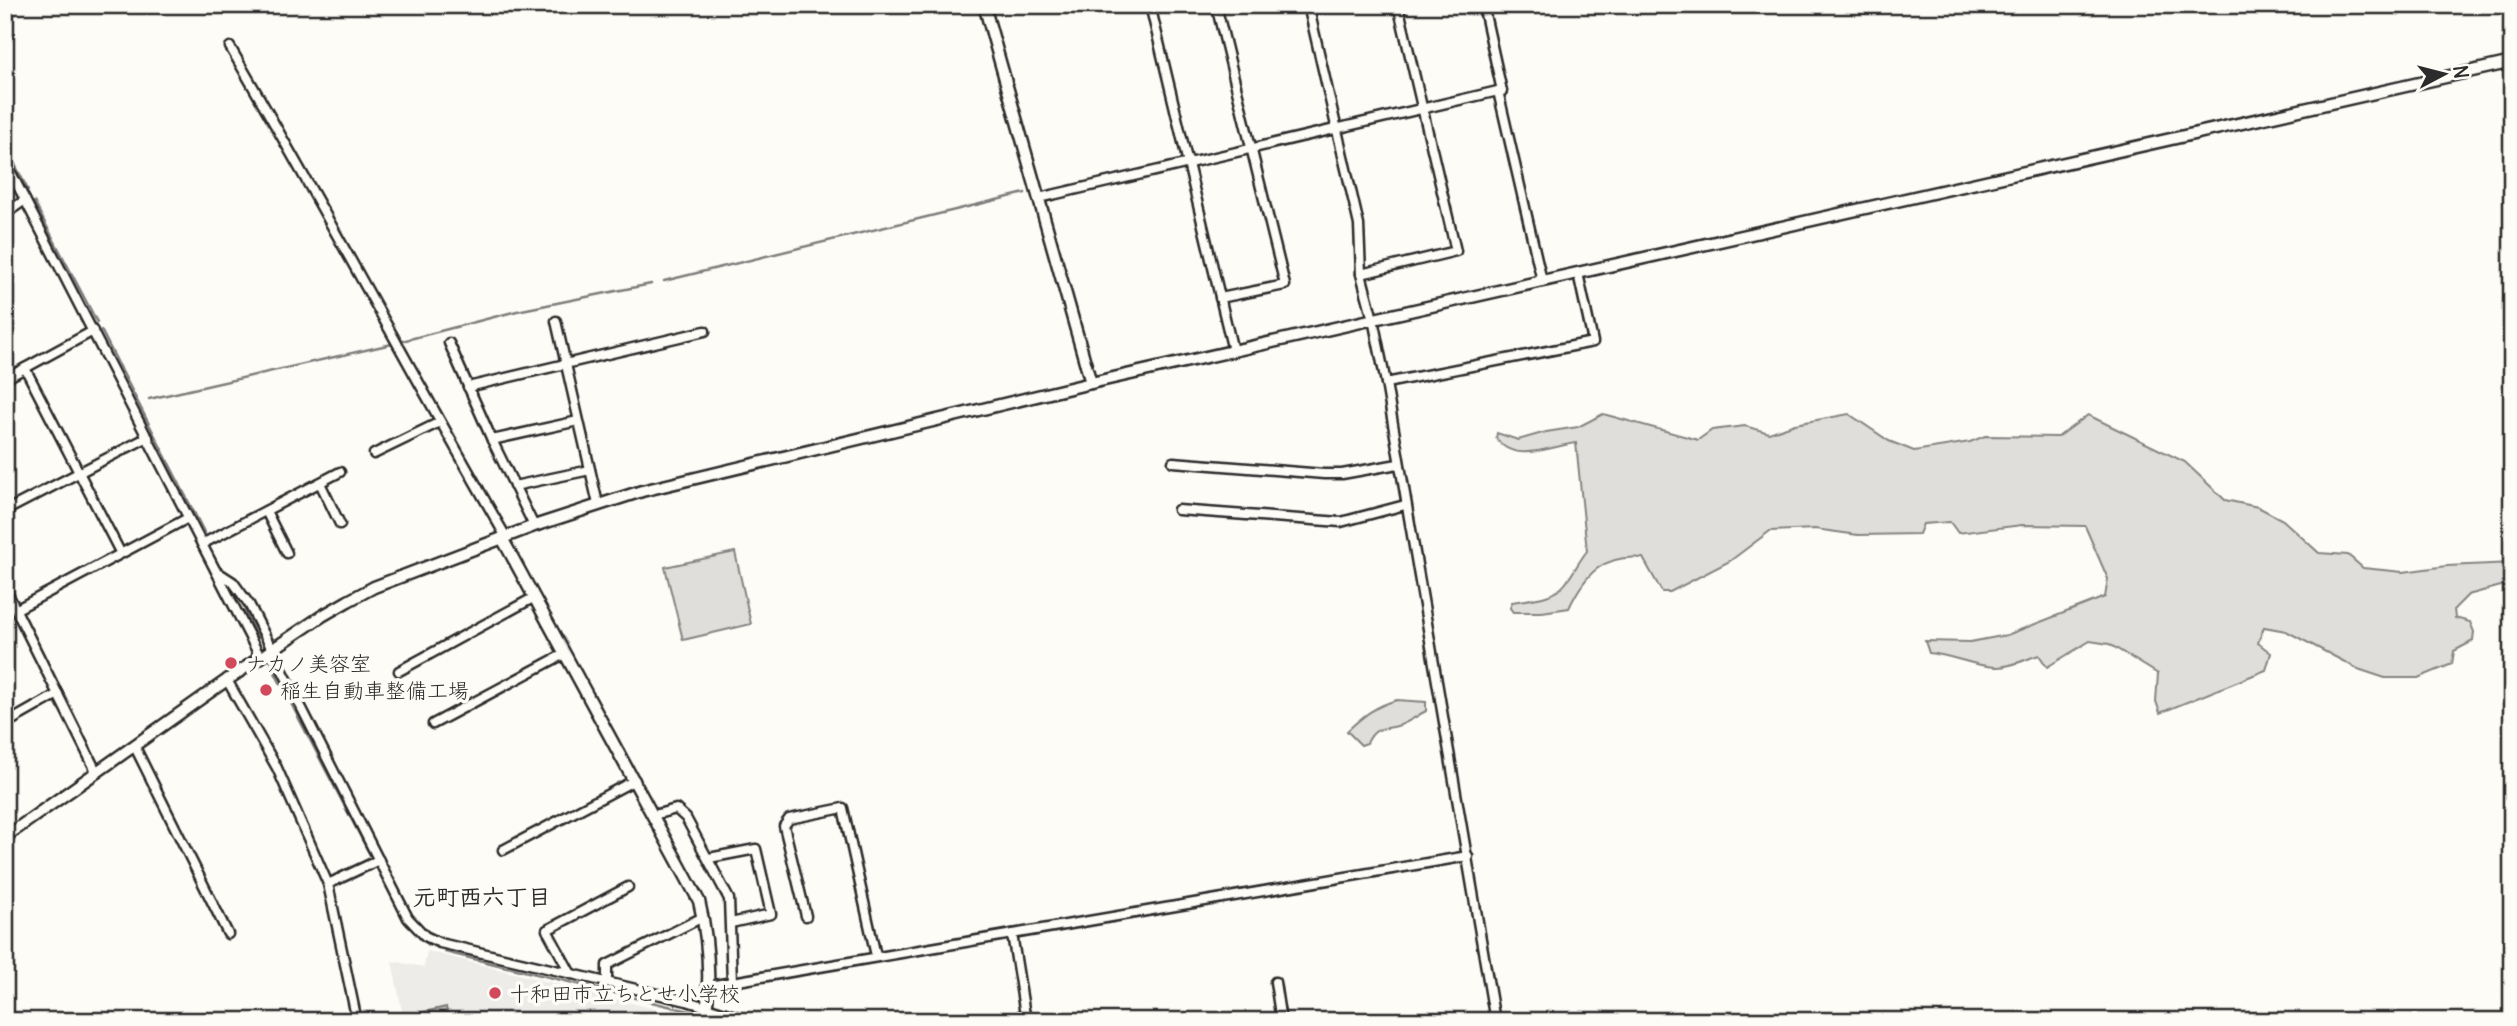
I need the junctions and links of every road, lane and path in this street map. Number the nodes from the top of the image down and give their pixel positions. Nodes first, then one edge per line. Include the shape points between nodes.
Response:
1 (984, 5) edge
2 (1150, 5) edge
3 (1216, 5) edge
4 (1308, 5) edge
5 (1398, 5) edge
6 (1483, 5) edge
7 (230, 47) dead end
8 (2512, 62) edge
9 (1498, 91) junction
10 (1423, 108) junction
11 (1337, 129) junction
12 (1250, 148) junction
13 (5, 161) edge
14 (1188, 162) junction
15 (1039, 198) junction
16 (25, 200) junction
17 (5, 214) edge
18 (1578, 273) junction
19 (1361, 274) junction
20 (1542, 281) junction
21 (1220, 298) junction
22 (1373, 319) junction
23 (556, 321) dead end
24 (93, 331) junction
25 (705, 331) dead end
26 (449, 343) dead end
27 (1233, 351) junction
28 (565, 365) junction
29 (25, 368) junction
30 (5, 379) edge
31 (1091, 383) junction
32 (1385, 383) junction
33 (468, 387) junction
34 (578, 421) junction
35 (440, 422) junction
36 (148, 437) junction
37 (492, 440) junction
38 (374, 454) dead end
39 (1173, 462) dead end
40 (1398, 464) junction
41 (590, 470) junction
42 (78, 472) junction
43 (340, 472) dead end
44 (320, 483) junction
45 (514, 486) junction
46 (598, 504) junction
47 (1405, 505) junction
48 (1178, 510) dead end
49 (5, 511) edge
50 (266, 511) junction
51 (188, 518) junction
52 (340, 524) dead end
53 (534, 526) junction
54 (504, 538) junction
55 (202, 544) junction
56 (120, 552) junction
57 (287, 553) dead end
58 (216, 570) junction
59 (5, 588) edge
60 (533, 598) junction
61 (17, 609) junction
62 (271, 650) junction
63 (564, 654) junction
64 (260, 657) junction
65 (399, 671) dead end
66 (227, 680) junction
67 (58, 694) junction
68 (5, 724) edge
69 (433, 724) dead end
70 (135, 747) junction
71 (97, 773) junction
72 (635, 780) junction
73 (654, 816) junction
74 (5, 837) edge
75 (503, 850) dead end
76 (1468, 856) junction
77 (709, 858) junction
78 (379, 860) junction
79 (328, 884) junction
80 (628, 887) dead end
81 (806, 916) dead end
82 (703, 917) junction
83 (731, 923) junction
84 (228, 934) dead end
85 (1012, 934) junction
86 (876, 956) junction
87 (571, 974) junction
88 (607, 982) junction
89 (732, 982) junction
90 (1275, 982) dead end
91 (709, 986) junction
92 (707, 1006) junction
93 (5, 1009) edge
94 (11, 1021) edge
95 (357, 1021) edge
96 (705, 1021) edge
97 (751, 1021) edge
98 (1026, 1021) edge
99 (1281, 1021) edge
100 (1496, 1021) edge

1 - 15 street
2 - 14 street
3 - 12 street
4 - 11 street
5 - 10 street
6 - 9 street via 1502,91
7 - 35 street
8 - 18 street
9 - 10 street
9 - 20 street
10 - 11 street
10 - 19 street via 1456,251
11 - 12 street
11 - 19 street via 1359,225
12 - 14 street
12 - 21 street via 1285,285
13 - 16 street
14 - 15 street
14 - 21 street
15 - 31 street
16 - 17 street
16 - 24 street
18 - 20 street
18 - 32 street via 1593,342
19 - 22 street
20 - 22 street
21 - 27 street
22 - 27 street
22 - 32 street
23 - 28 street
24 - 29 street
24 - 36 street
25 - 28 street
26 - 33 street
27 - 31 street
28 - 33 street
28 - 34 street
29 - 30 street
29 - 42 street
31 - 46 street
32 - 40 street
33 - 37 street
34 - 37 street
34 - 41 street
35 - 38 street
35 - 54 street
36 - 42 street
36 - 51 street
37 - 45 street
39 - 40 street via 1324,474
40 - 47 street
41 - 45 street
41 - 46 street
42 - 49 street
42 - 56 street
43 - 44 street
44 - 50 street
44 - 52 street
45 - 53 street
46 - 53 street
47 - 48 street via 1341,522
47 - 76 street
50 - 55 street
50 - 57 street
51 - 55 street
51 - 56 street
53 - 54 street
54 - 60 street
54 - 62 street via 374,587
55 - 58 street
56 - 61 street
58 - 62 street via 233,582
58 - 64 street
59 - 61 street
60 - 63 street
60 - 65 street
61 - 67 street
62 - 64 street
62 - 78 street
63 - 69 street
63 - 72 street
64 - 66 street
66 - 70 street
66 - 79 street via 277,768
67 - 68 street
67 - 71 street
70 - 71 street
70 - 84 street
71 - 74 street
72 - 73 street
72 - 75 street
73 - 77 street via 676,809
73 - 82 street via 692,885
76 - 85 street
76 - 100 street
77 - 83 street via 729,899
77 - 83 street via 756,849 771,914
78 - 79 street
78 - 87 street via 408,918 433,941
79 - 95 street
80 - 87 street via 547,930
81 - 86 street via 784,826 789,819 843,808
82 - 88 street via 607,965
82 - 91 street
83 - 89 street
85 - 86 street
85 - 98 street
86 - 89 street
87 - 88 street
88 - 92 street
89 - 91 street
90 - 99 street
91 - 92 street
92 - 96 street
92 - 97 street
93 - 94 street

